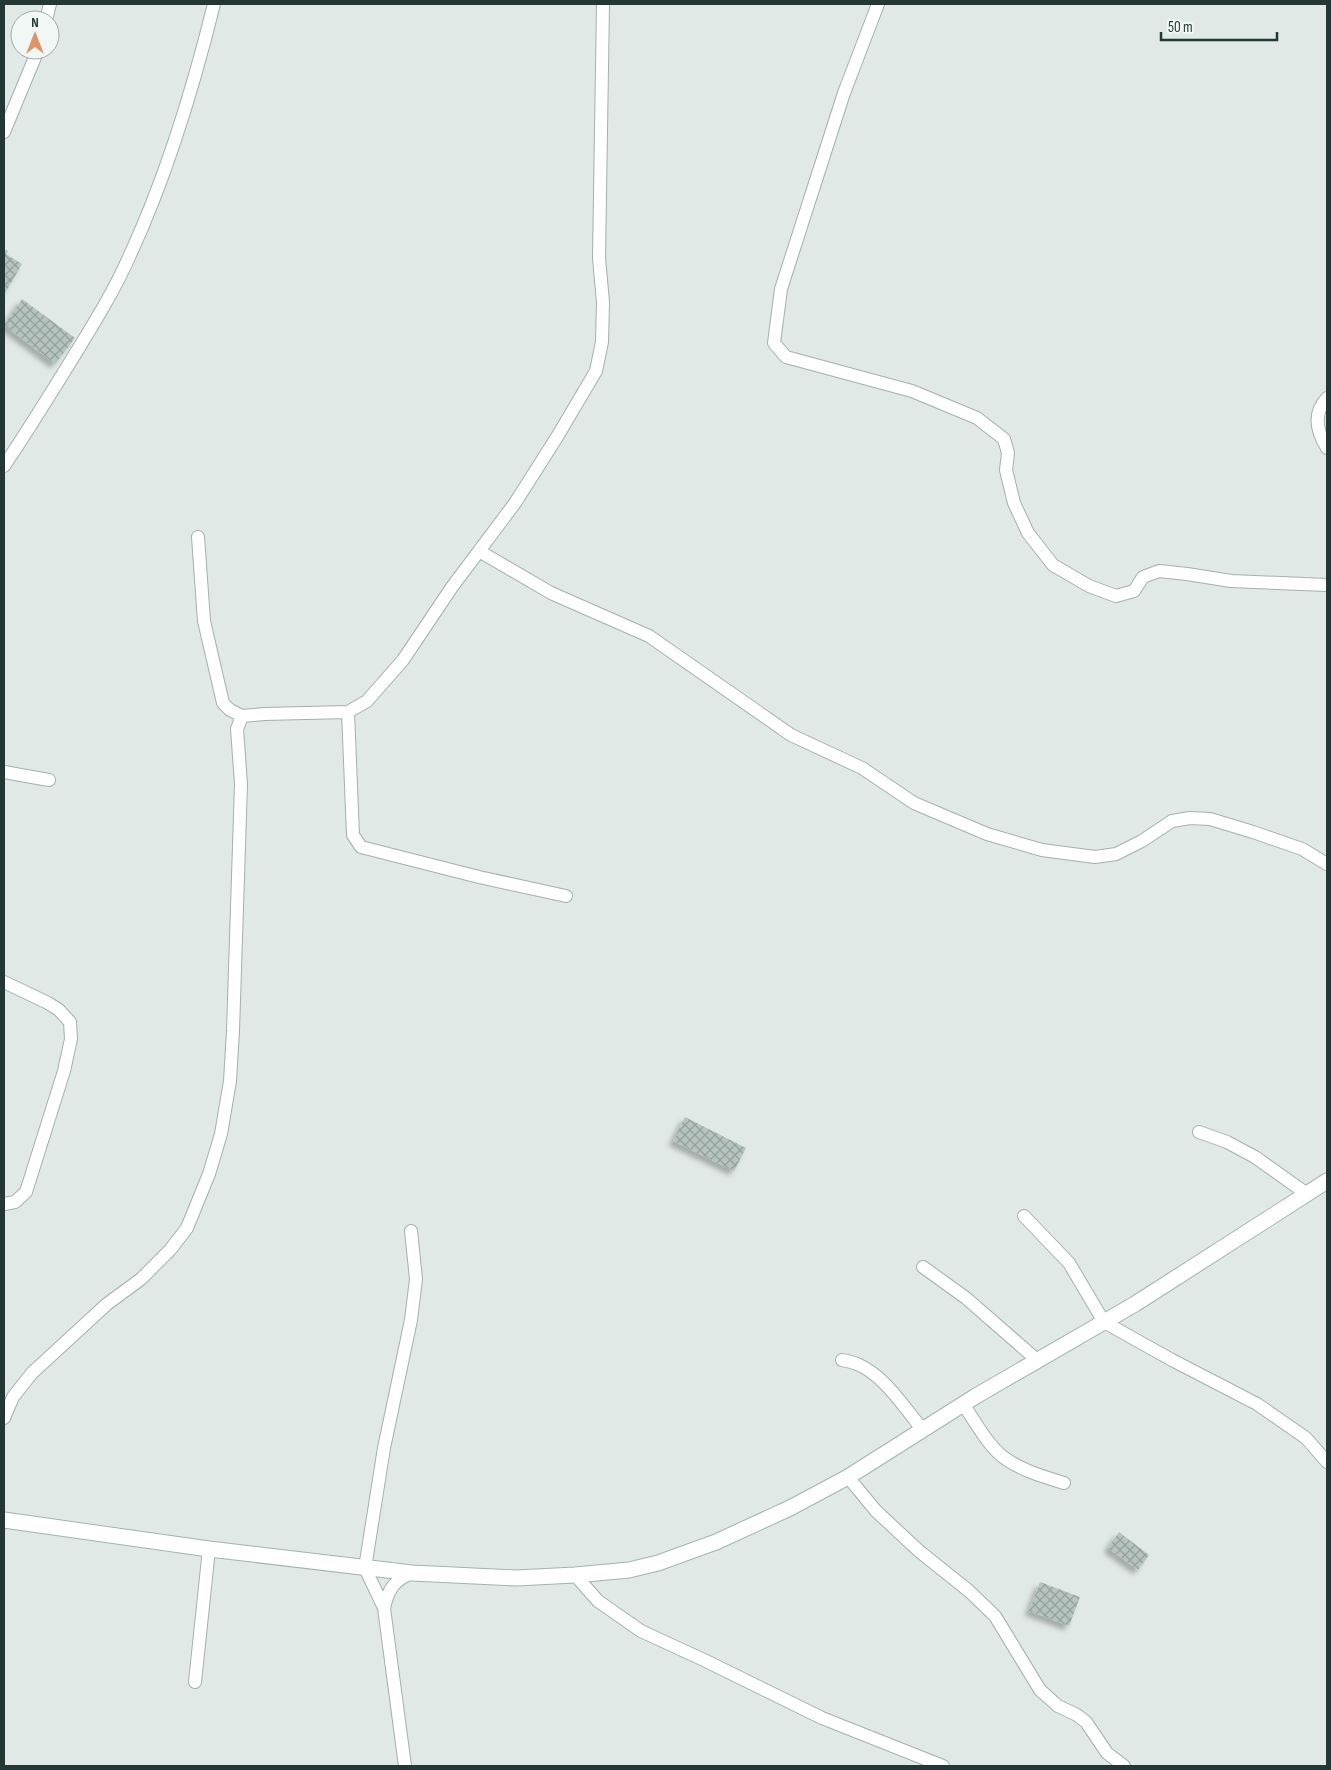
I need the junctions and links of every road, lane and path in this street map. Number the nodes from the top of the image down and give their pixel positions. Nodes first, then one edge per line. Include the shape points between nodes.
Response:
1 (214, 4) edge
2 (603, 4) edge
3 (878, 4) edge
4 (35, 60) edge
5 (4, 132) edge
6 (1327, 398) edge
7 (1327, 448) edge
8 (4, 466) edge
9 (198, 537) dead end
10 (479, 551) junction
11 (1327, 585) edge
12 (348, 712) junction
13 (242, 716) junction
14 (4, 772) edge
15 (49, 780) dead end
16 (1327, 864) edge
17 (566, 896) dead end
18 (4, 982) edge
19 (1199, 1132) dead end
20 (1327, 1181) edge
21 (1307, 1194) junction
22 (4, 1204) edge
23 (1024, 1216) dead end
24 (410, 1231) dead end
25 (924, 1267) dead end
26 (1104, 1322) junction
27 (842, 1360) dead end
28 (1038, 1360) junction
29 (963, 1404) junction
30 (4, 1418) edge
31 (922, 1429) junction
32 (1327, 1462) edge
33 (848, 1477) junction
34 (1064, 1483) dead end
35 (4, 1520) edge
36 (209, 1549) junction
37 (365, 1568) junction
38 (412, 1574) junction
39 (575, 1575) junction
40 (384, 1608) junction
41 (195, 1682) dead end
42 (938, 1765) edge
43 (405, 1766) edge
44 (1124, 1766) edge

1 - 8 street via 171,152 130,257 103,308
2 - 10 street via 599,258 602,342 596,371 515,503
3 - 11 street via 844,93 781,289 774,343 786,357 912,392 977,418 1004,439 1008,453 1006,470 1014,503 1028,533 1053,565 1089,586 1116,596 1134,591 1143,577 1159,571 1231,581
4 - 5 street
6 - 7 street via 1316,423
9 - 13 street via 204,621 211,654 223,702
10 - 12 street via 402,660 367,702
10 - 16 street via 550,593 649,636 791,735 862,768 914,803 987,834 1042,850 1095,857 1116,854 1172,821 1210,819 1302,848
12 - 13 street
12 - 17 street via 353,835 361,848
13 - 30 street via 237,729 241,784 230,1080 221,1134 209,1174 186,1228 170,1250 32,1373 13,1397
14 - 15 street
18 - 22 street via 59,1010 70,1022 72,1039 26,1192 15,1202
19 - 21 street via 1255,1157
20 - 21 main road
21 - 26 main road
23 - 26 street via 1069,1264
24 - 37 street via 416,1279 411,1320 384,1448
25 - 28 street via 966,1298
26 - 28 main road
26 - 32 street via 1257,1404 1306,1438
27 - 31 street via 872,1372
28 - 29 main road
29 - 31 main road
29 - 34 street via 1005,1459
31 - 33 main road
33 - 39 main road via 790,1508 698,1549 629,1570
33 - 44 street via 876,1511 995,1616 1040,1690 1058,1706 1086,1722 1107,1753
35 - 36 main road
36 - 37 main road
36 - 41 street
37 - 38 main road
37 - 40 street
38 - 39 main road via 516,1578
38 - 40 street via 393,1585
39 - 42 street via 598,1601 641,1631 822,1718
40 - 43 street

